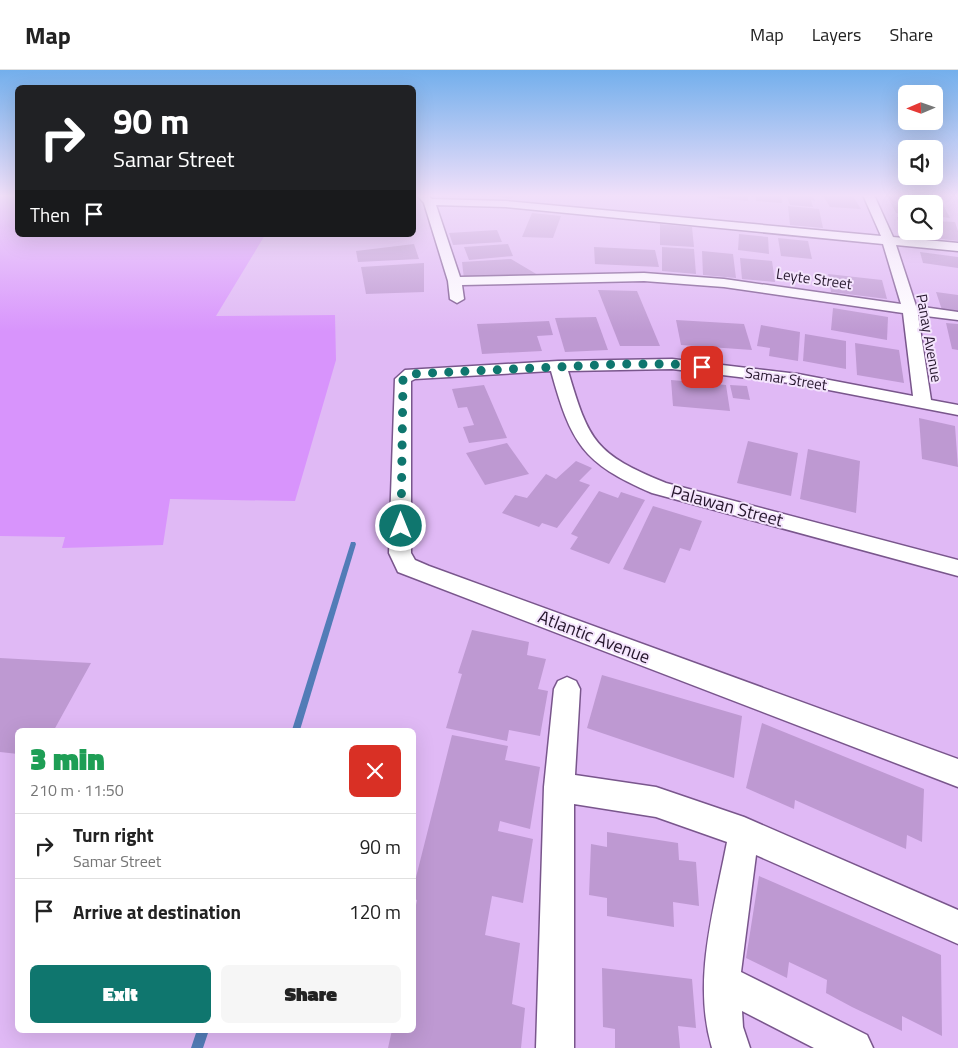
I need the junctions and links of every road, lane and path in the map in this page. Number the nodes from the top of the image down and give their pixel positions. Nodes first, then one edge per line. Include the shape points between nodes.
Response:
1 (441, 241) edge
2 (889, 241) edge
3 (902, 241) edge
4 (958, 247) edge
5 (455, 281) junction
6 (457, 299) dead end
7 (910, 309) junction
8 (958, 316) edge
9 (558, 366) junction
10 (403, 379) joint
11 (923, 403) junction
12 (958, 410) edge
13 (958, 568) edge
14 (567, 689) dead end
15 (958, 773) edge
16 (559, 787) junction
17 (744, 833) junction
18 (958, 928) edge
19 (721, 981) junction
20 (555, 1048) edge
21 (731, 1048) edge
22 (854, 1048) edge

1 - 5 street
2 - 7 street, Panay Avenue
3 - 4 street
5 - 6 street
5 - 7 street, Leyte Street via 644,277 724,283
7 - 8 street, Leyte Street
7 - 11 street, Panay Avenue
9 - 10 street, Samar Street via 419,372
9 - 11 street, Samar Street via 672,364 798,379
9 - 13 street, Palawan Street via 574,422 583,440 602,460 623,474 659,488
10 - 15 street, Atlantic Avenue via 400,553 406,566
11 - 12 street, Samar Street
14 - 16 street
16 - 17 street via 656,802
16 - 20 street
17 - 18 street
17 - 19 street
19 - 21 street via 726,1037
19 - 22 street

